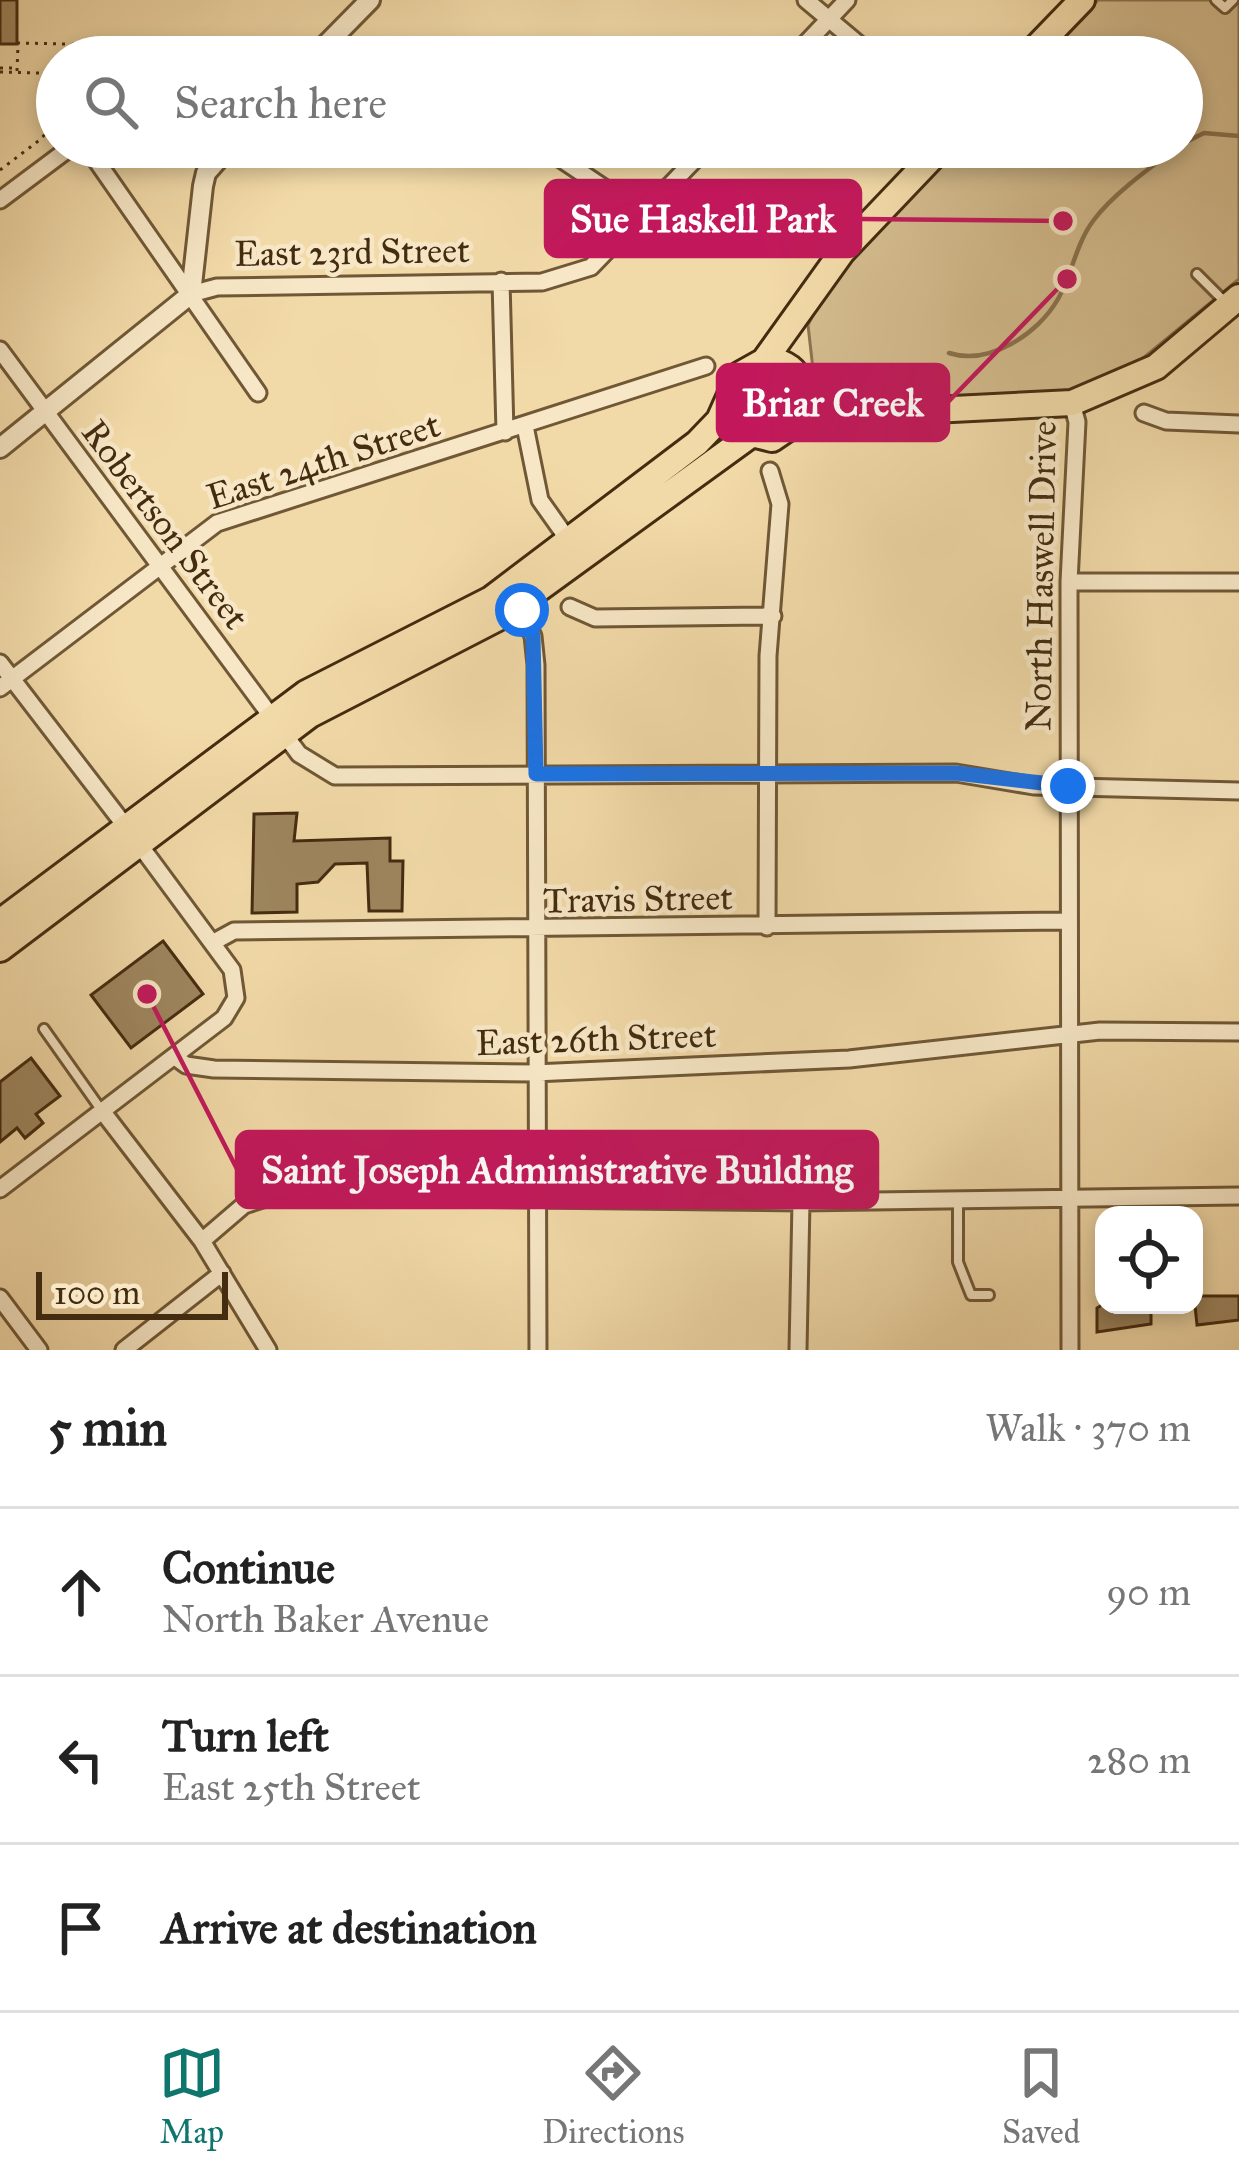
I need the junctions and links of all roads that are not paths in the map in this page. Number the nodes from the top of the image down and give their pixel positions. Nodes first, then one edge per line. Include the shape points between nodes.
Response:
1 (370, 0) edge
2 (806, 0) edge
3 (848, 0) edge
4 (1082, 0) edge
5 (1216, 0) edge
6 (1233, 0) edge
7 (829, 19) junction
8 (335, 36) edge
9 (813, 36) edge
10 (849, 36) edge
11 (1047, 36) edge
12 (43, 168) edge
13 (102, 168) edge
14 (210, 168) edge
15 (574, 168) edge
16 (686, 168) edge
17 (922, 168) edge
18 (0, 200) edge
19 (643, 214) junction
20 (1197, 274) dead end
21 (501, 281) junction
22 (191, 294) junction
23 (1234, 302) edge
24 (0, 350) edge
25 (764, 362) junction
26 (706, 366) dead end
27 (258, 393) dead end
28 (730, 401) junction
29 (1072, 403) junction
30 (46, 413) junction
31 (1144, 413) dead end
32 (800, 420) junction
33 (1239, 424) edge
34 (524, 427) junction
35 (505, 433) junction
36 (752, 434) junction
37 (0, 448) edge
38 (770, 471) dead end
39 (568, 541) junction
40 (160, 565) junction
41 (1069, 582) junction
42 (1239, 582) edge
43 (518, 605) junction
44 (570, 607) dead end
45 (773, 616) junction
46 (0, 663) edge
47 (6, 683) edge
48 (278, 726) junction
49 (536, 774) junction
50 (766, 776) junction
51 (1068, 786) junction
52 (1239, 791) edge
53 (132, 836) junction
54 (1068, 921) junction
55 (0, 922) edge
56 (767, 927) junction
57 (535, 930) junction
58 (212, 944) junction
59 (0, 949) edge
60 (44, 1029) dead end
61 (1239, 1032) edge
62 (1069, 1037) junction
63 (175, 1057) junction
64 (534, 1073) junction
65 (103, 1112) junction
66 (0, 1189) edge
67 (1239, 1196) edge
68 (535, 1199) junction
69 (1067, 1200) junction
70 (958, 1201) junction
71 (801, 1202) junction
72 (202, 1241) junction
73 (222, 1274) junction
74 (989, 1295) dead end
75 (3, 1307) edge
76 (39, 1350) edge
77 (124, 1350) edge
78 (268, 1350) edge
79 (538, 1350) edge
80 (798, 1350) edge
81 (1070, 1350) edge

1 - 8 street
2 - 7 street
3 - 7 street
4 - 11 main road
5 - 6 lane via 1225,8
7 - 9 street
7 - 10 street
12 - 18 street
13 - 22 street
14 - 22 street
15 - 19 street
16 - 19 street, East 23rd Street
17 - 25 main road via 842,252
19 - 21 street, East 23rd Street via 578,275
20 - 23 lane
21 - 22 street, East 23rd Street
21 - 35 street
22 - 27 street
22 - 30 street, East 23rd Street
23 - 29 main road via 1156,367
24 - 30 street, Robertson Street
25 - 28 main road via 739,375
25 - 32 main road via 787,364 799,378
26 - 34 street, East 24th Street
28 - 36 main road
28 - 39 main road via 697,443
29 - 32 main road
29 - 41 street, North Haswell Drive
30 - 37 street, East 23rd Street
30 - 40 street, Robertson Street
31 - 33 street
32 - 36 main road via 779,436
34 - 35 street, East 24th Street
34 - 39 street via 540,500
35 - 40 street, East 24th Street via 218,523
36 - 43 main road
38 - 45 street via 780,504
39 - 48 main road via 490,599 324,682
40 - 47 street, East 24th Street
40 - 48 street, Robertson Street
41 - 42 street
41 - 51 street, North Haswell Drive
43 - 48 main road
43 - 49 street via 533,636
44 - 45 street via 595,618
45 - 50 street
46 - 47 street
47 - 53 street
48 - 49 street, Robertson Street via 310,764 335,776
48 - 53 main road
49 - 50 street, Robertson Street
49 - 57 street
50 - 51 street, Robertson Street via 956,773
50 - 56 street
51 - 52 street, Robertson Street
51 - 54 street, North Haswell Drive
53 - 55 main road
53 - 58 street
53 - 59 main road
54 - 56 street, Travis Street
54 - 62 street, North Haswell Drive
56 - 57 street, Travis Street
57 - 58 street, Travis Street via 235,931
57 - 64 street
58 - 63 street via 232,970 236,998 224,1018
60 - 65 lane
61 - 62 street, East 26th Street
62 - 64 street, East 26th Street via 848,1059
62 - 69 street, North Haswell Drive
63 - 64 street, East 26th Street via 214,1069
63 - 65 street
64 - 68 street
65 - 66 street
65 - 72 street
67 - 69 street
68 - 71 street
68 - 72 street via 272,1196 244,1205
68 - 79 street
69 - 70 street
69 - 81 street, North Haswell Drive
70 - 71 street
70 - 74 lane via 958,1262 971,1295
71 - 80 street
72 - 73 street
73 - 77 street
73 - 78 street
75 - 76 street

